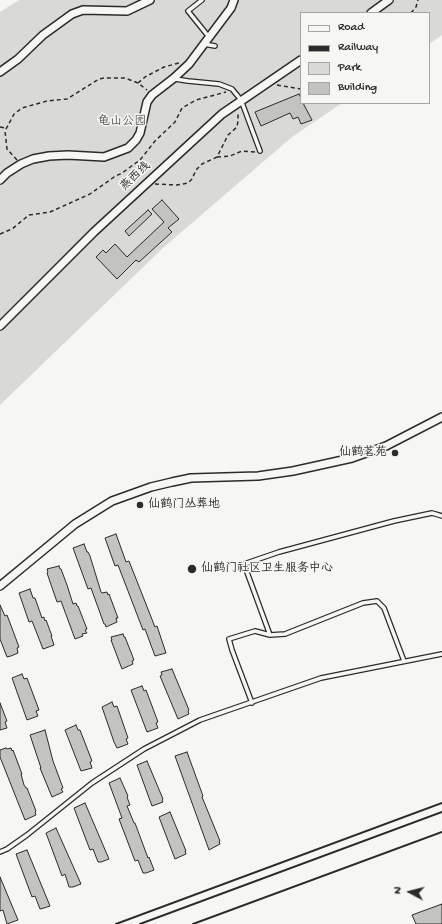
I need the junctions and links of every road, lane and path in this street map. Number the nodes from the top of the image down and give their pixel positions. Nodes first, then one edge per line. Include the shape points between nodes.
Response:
1 (150, 0) edge
2 (202, 0) edge
3 (234, 0) edge
4 (389, 0) edge
5 (418, 0) edge
6 (372, 12) edge
7 (412, 12) edge
8 (209, 37) junction
9 (204, 44) junction
10 (215, 46) dead end
11 (300, 61) edge
12 (189, 64) junction
13 (0, 72) edge
14 (174, 78) junction
15 (272, 80) junction
16 (138, 83) junction
17 (232, 89) junction
18 (300, 89) edge
19 (152, 95) junction
20 (241, 100) junction
21 (0, 127) edge
22 (6, 128) junction
23 (260, 151) joint
24 (217, 157) junction
25 (21, 164) junction
26 (0, 180) edge
27 (148, 181) junction
28 (0, 234) edge
29 (0, 326) edge
30 (442, 417) edge
31 (442, 516) edge
32 (0, 586) edge
33 (270, 635) junction
34 (442, 654) edge
35 (404, 661) junction
36 (252, 703) junction
37 (0, 852) edge

1 - 13 street via 127,11 83,10 72,14 42,35 18,59
2 - 8 lane via 188,11
3 - 8 street
4 - 6 street
5 - 7 path
8 - 9 street
9 - 10 lane
9 - 12 street
11 - 15 street, 燕西线
12 - 14 street
12 - 16 path via 178,63 164,67
14 - 17 lane via 188,82 219,84
14 - 19 street
15 - 18 path via 283,87
15 - 20 street, 燕西线
16 - 19 path
16 - 22 path via 125,78 100,79 67,99 22,108 14,114
17 - 20 lane
17 - 28 path via 216,96 196,100 182,108 175,122 154,141 140,160 90,194 50,212 29,215 12,229
19 - 25 street via 147,102 140,133 128,148 104,157 49,156
20 - 23 lane
20 - 24 path via 237,127 228,135
20 - 27 street, 燕西线
21 - 22 path
22 - 25 path via 7,149
23 - 24 path via 242,151 230,156
24 - 27 path via 202,164 188,183 163,186
25 - 26 street
27 - 29 street, 燕西线
30 - 32 street via 386,446 352,458 258,476 179,480 119,499 76,524
31 - 33 lane via 432,513 394,521 244,564
33 - 35 lane via 285,634 363,603 377,601 384,608
33 - 36 lane via 255,631 230,639
34 - 35 lane
35 - 36 lane via 321,678
36 - 37 lane via 200,720 144,749 92,783 27,835

